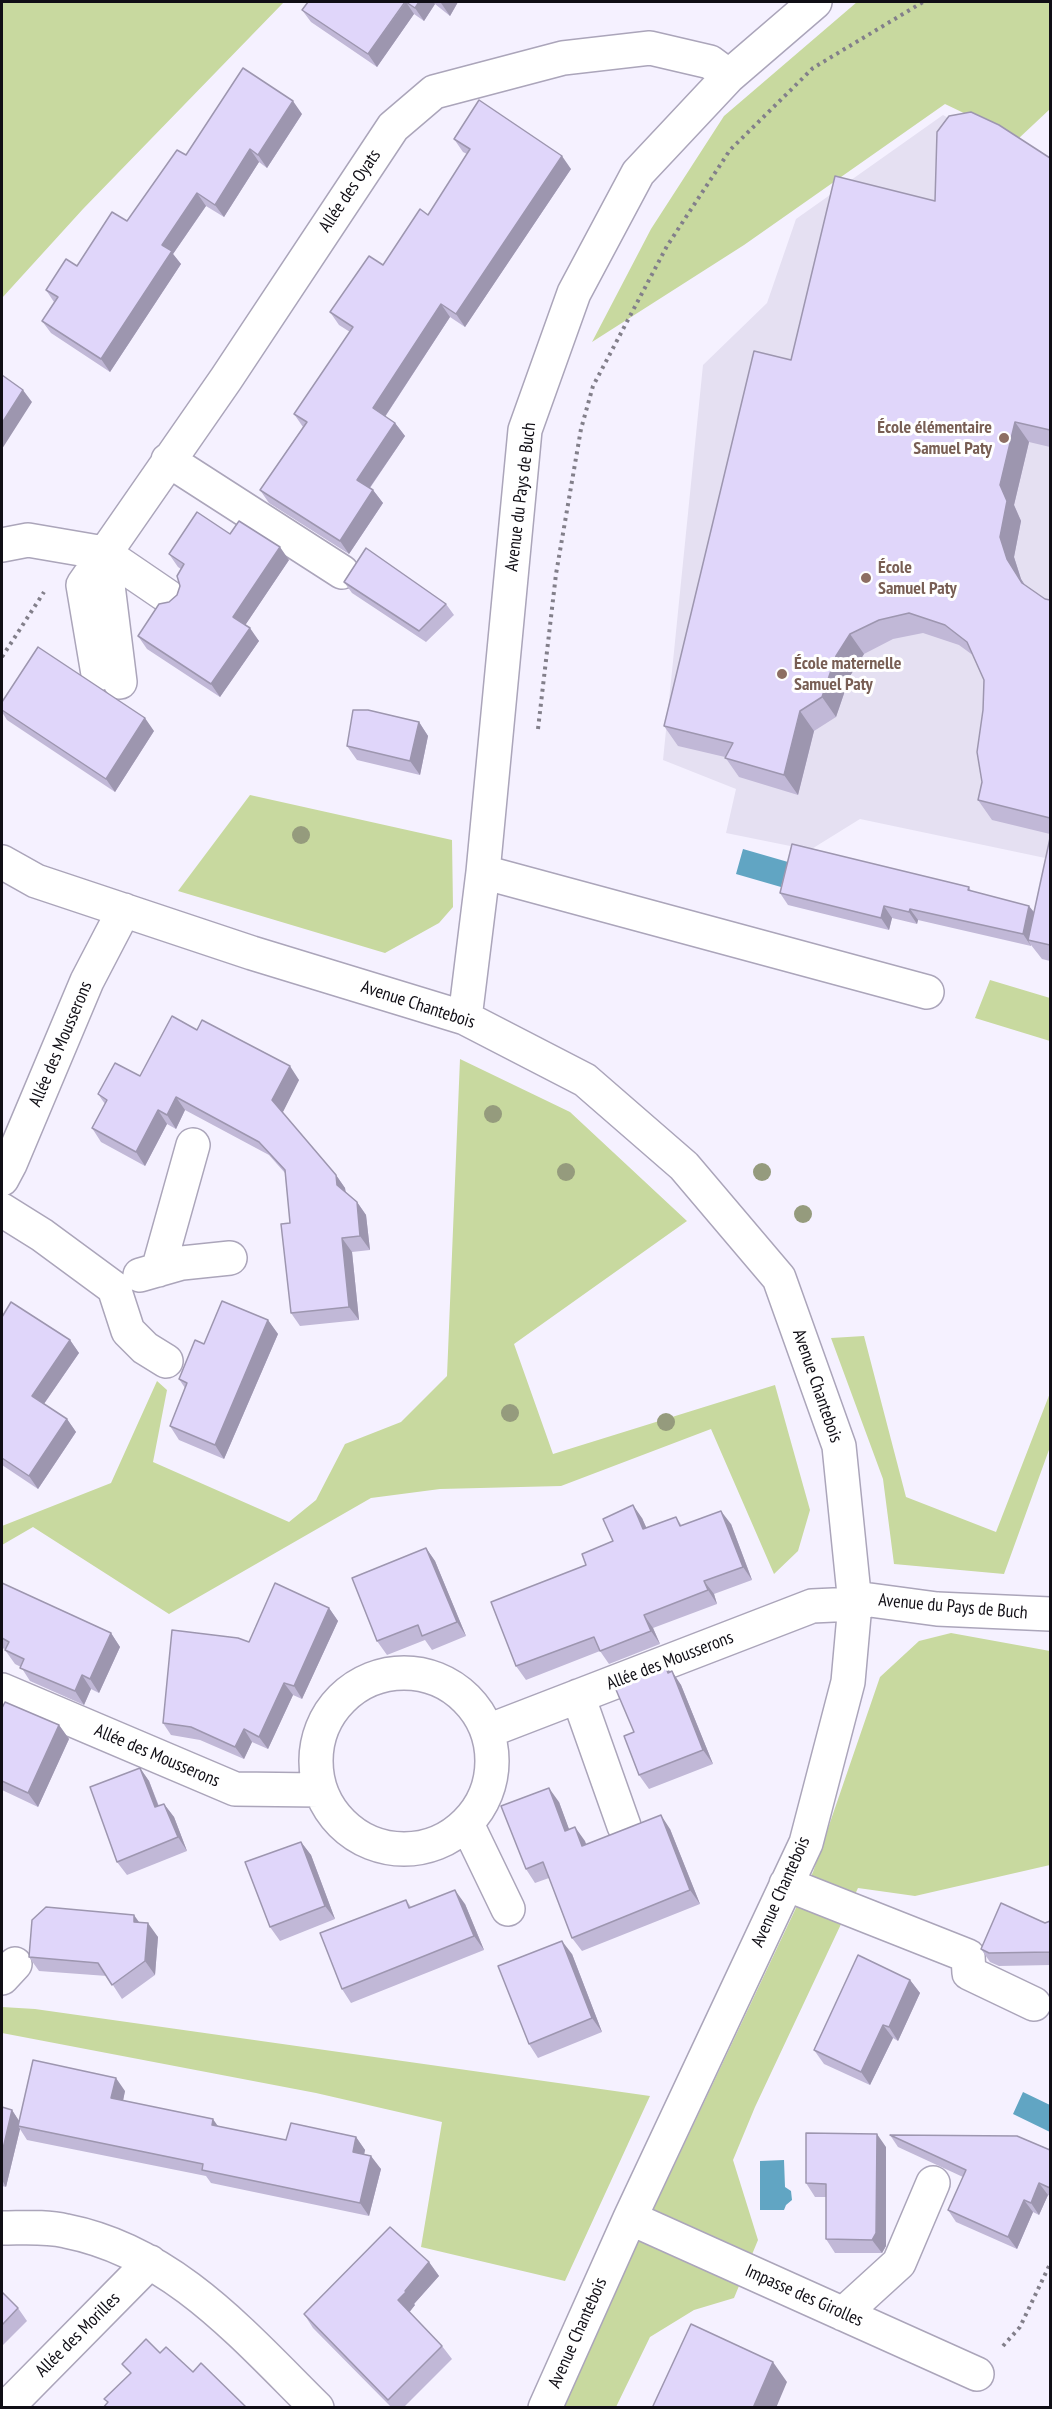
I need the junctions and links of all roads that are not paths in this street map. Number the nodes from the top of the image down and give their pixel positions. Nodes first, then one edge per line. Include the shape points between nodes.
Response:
1 (815, 2) edge
2 (729, 76) junction
3 (168, 460) junction
4 (2, 545) edge
5 (104, 553) junction
6 (342, 572) dead end
7 (170, 598) edge
8 (109, 678) dead end
9 (2, 862) edge
10 (483, 873) junction
11 (124, 910) junction
12 (927, 992) dead end
13 (465, 1018) junction
14 (193, 1145) dead end
15 (6, 1158) edge
16 (2, 1210) edge
17 (230, 1258) dead end
18 (158, 1270) junction
19 (114, 1288) junction
20 (166, 1361) dead end
21 (855, 1604) junction
22 (1050, 1614) edge
23 (2, 1690) edge
24 (578, 1696) junction
25 (488, 1731) junction
26 (319, 1790) junction
27 (466, 1824) junction
28 (624, 1826) dead end
29 (786, 1884) junction
30 (508, 1909) dead end
31 (1034, 2004) dead end
32 (933, 2183) dead end
33 (630, 2218) junction
34 (2, 2228) edge
35 (150, 2262) junction
36 (843, 2314) junction
37 (977, 2374) road end
38 (6, 2408) edge
39 (317, 2408) edge
40 (545, 2408) edge

1 - 2 street, Avenue du Pays de Buch
2 - 3 street, Allée des Oyats via 710,62 650,48 563,58 434,92 393,127
2 - 10 street, Avenue du Pays de Buch via 638,173 574,292 525,430
3 - 5 street, Allée des Oyats
3 - 6 street
4 - 5 street via 28,540
5 - 7 street
5 - 8 street, Allée des Oyats via 83,585
9 - 11 street, Avenue Chantebois via 36,881
10 - 12 street
10 - 13 street, Avenue du Pays de Buch
11 - 13 street, Avenue Chantebois
11 - 15 street, Allée des Mousserons
13 - 21 street, Avenue Chantebois via 585,1080 684,1166 779,1278 839,1446
14 - 18 street
16 - 19 street
17 - 18 street
18 - 19 street
19 - 20 street via 128,1331
21 - 22 street, Avenue du Pays de Buch via 870,1600 936,1609
21 - 24 street, Allée des Mousserons via 812,1606
21 - 29 street, Avenue Chantebois via 848,1682 806,1843
23 - 26 street, Allée des Mousserons via 235,1789
24 - 25 street, Allée des Mousserons
24 - 28 street
25 - 26 street via 473,1704 449,1684 421,1673 389,1673 360,1683 336,1703 321,1730 315,1760
25 - 27 street via 490,1780 481,1803
26 - 27 street via 341,1823 356,1836 384,1848 423,1847 442,1841
27 - 30 street
29 - 31 street via 968,1956 969,1973
29 - 33 street, Avenue Chantebois
32 - 36 street via 898,2263
33 - 36 street, Impasse des Girolles
33 - 40 street, Avenue Chantebois
34 - 35 street via 66,2231 123,2248
35 - 38 street, Allée des Morilles
35 - 39 street via 214,2306
36 - 37 street, Impasse des Girolles

